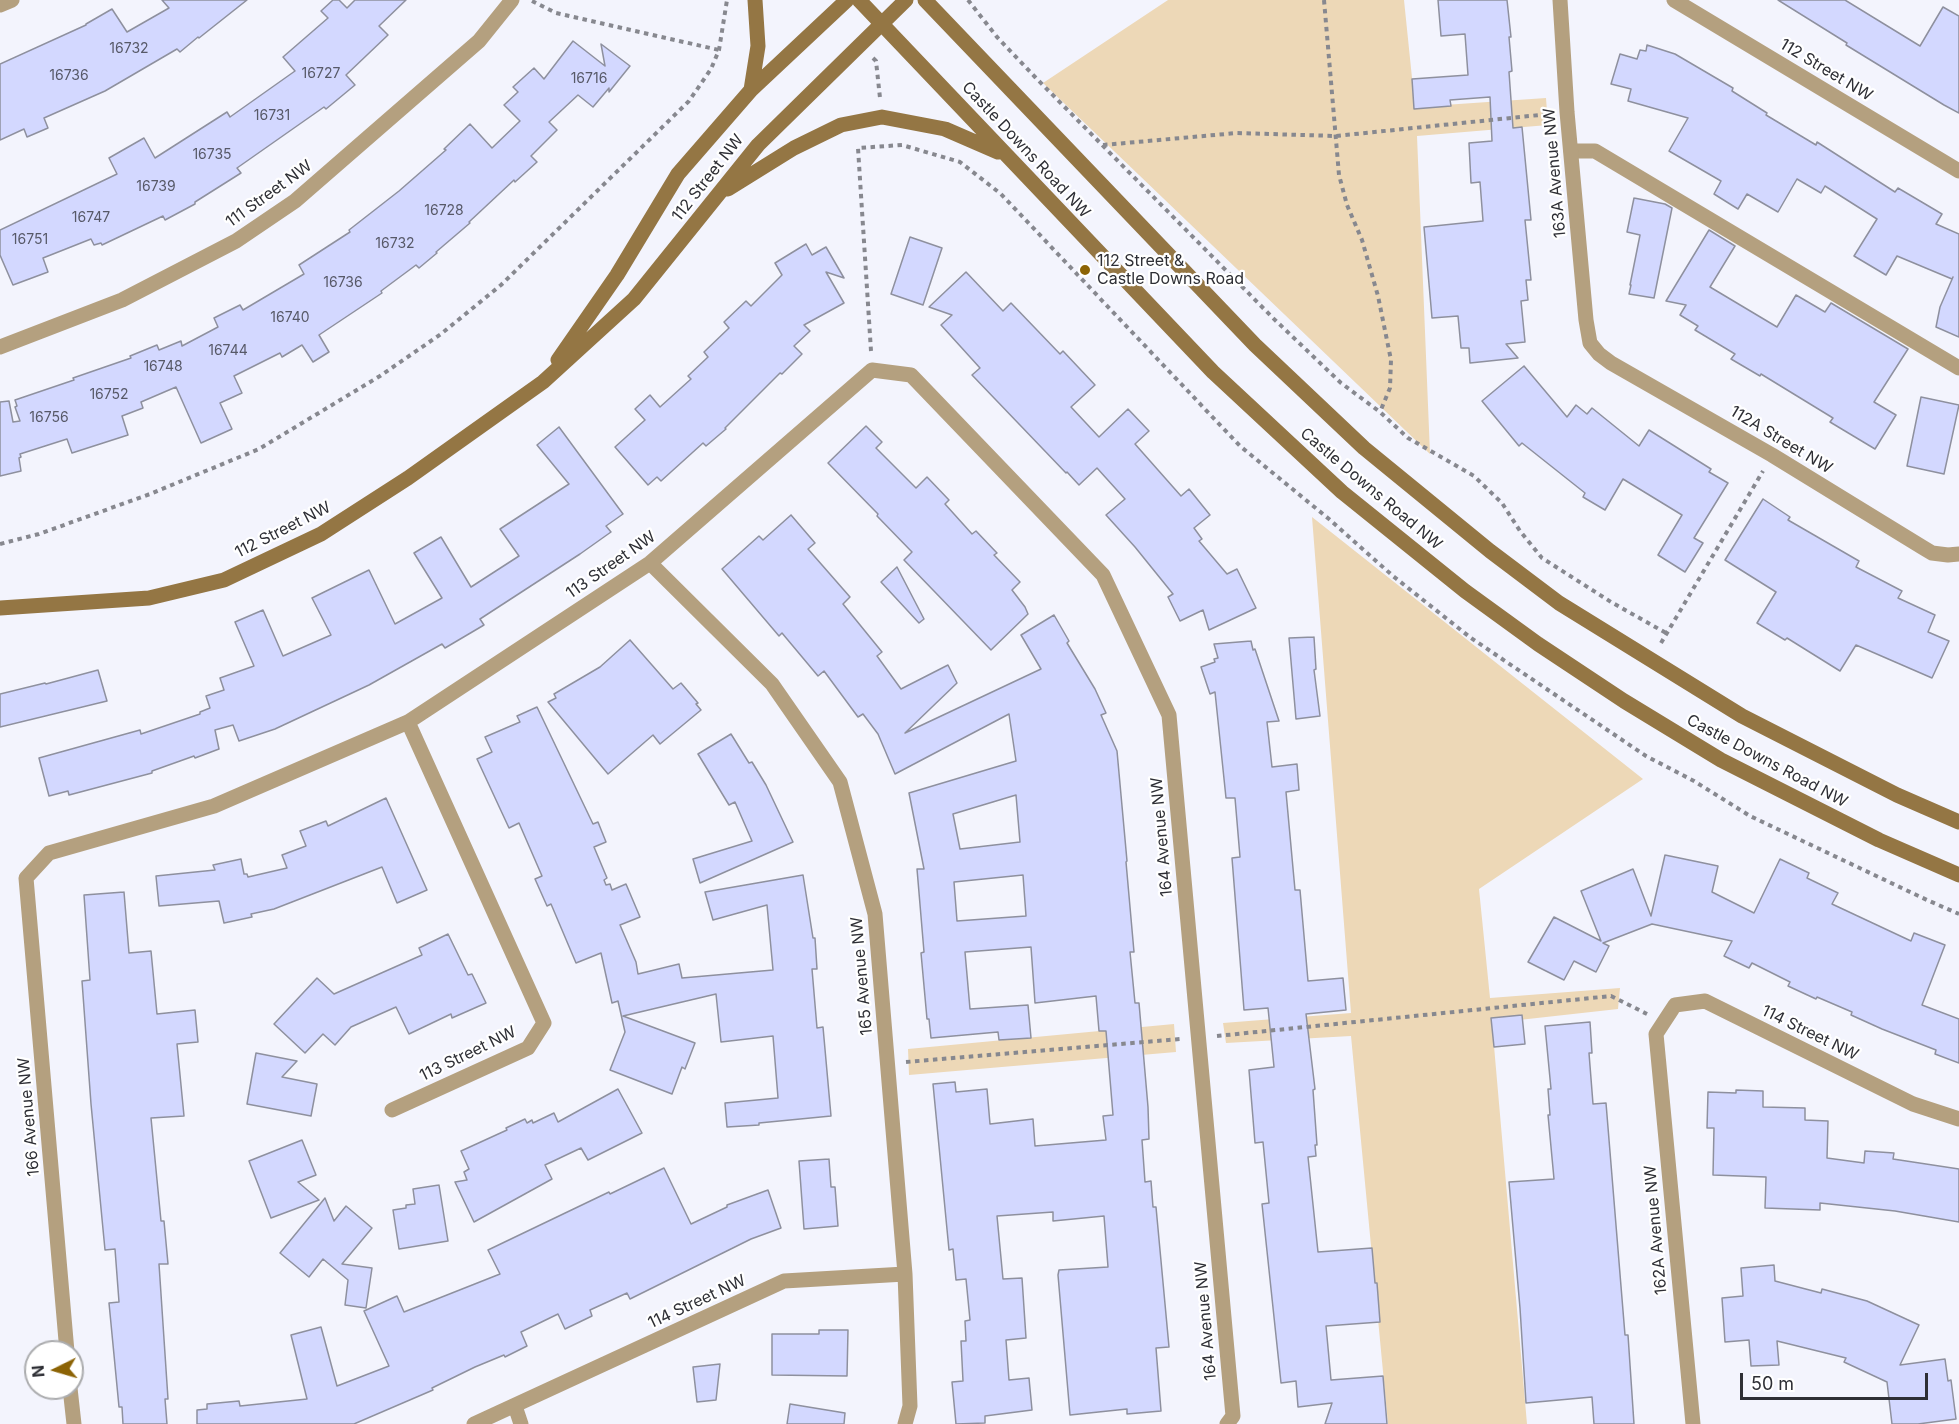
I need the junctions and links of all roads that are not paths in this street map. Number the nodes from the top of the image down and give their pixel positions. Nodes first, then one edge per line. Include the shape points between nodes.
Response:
1 (12, 0) edge
2 (512, 0) edge
3 (755, 0) edge
4 (847, 0) edge
5 (859, 0) edge
6 (906, 0) edge
7 (925, 0) edge
8 (1560, 0) edge
9 (1674, 0) edge
10 (0, 5) edge
11 (882, 24) junction
12 (751, 90) junction
13 (1571, 152) junction
14 (1006, 156) junction
15 (1959, 171) edge
16 (720, 194) junction
17 (1590, 343) joint
18 (0, 347) edge
19 (1959, 368) edge
20 (872, 370) joint
21 (543, 382) junction
22 (1959, 554) edge
23 (650, 563) junction
24 (0, 608) edge
25 (408, 722) junction
26 (1959, 822) edge
27 (1959, 875) edge
28 (26, 878) joint
29 (1660, 1028) joint
30 (392, 1110) dead end
31 (1959, 1119) edge
32 (905, 1274) junction
33 (66, 1340) edge
34 (71, 1400) edge
35 (515, 1406) junction
36 (74, 1424) edge
37 (474, 1424) edge
38 (521, 1424) edge
39 (905, 1424) edge
40 (1227, 1424) edge
41 (1693, 1424) edge
42 (1701, 1424) edge

1 - 10 street
2 - 18 street, 111 Street NW via 479,41 295,201 256,228 122,300
3 - 12 main road via 758,46
4 - 12 main road, 112 Street NW
5 - 11 main road, Castle Downs Road NW
6 - 11 main road, 112 Street NW
7 - 26 main road, Castle Downs Road NW via 1255,345 1364,448 1490,552 1559,603 1742,716
8 - 13 street, 163A Avenue NW
9 - 15 street, 112 Street NW
11 - 14 main road, Castle Downs Road NW
11 - 16 main road, 112 Street NW via 758,145
12 - 21 main road, 112 Street NW via 678,174 617,275
13 - 17 street, 163A Avenue NW
13 - 19 street via 1595,151
14 - 16 main road via 945,129 882,117 841,125 794,148
14 - 27 main road, Castle Downs Road NW via 1213,372 1342,492 1465,591 1623,701 1721,760 1878,840
16 - 21 main road, 112 Street NW via 634,299
17 - 22 street, 112A Street NW via 1611,363 1932,553
20 - 23 street, 113 Street NW
20 - 40 street, 164 Avenue NW via 911,375 1103,575 1169,715 1233,1416
21 - 24 main road, 112 Street NW via 321,534 224,580 149,598
23 - 25 street, 113 Street NW
23 - 32 street, 165 Avenue NW via 772,684 840,782 875,914
25 - 28 street, 113 Street NW via 214,806 49,853
25 - 30 street, 113 Street NW via 544,1023 528,1048
28 - 33 street, 166 Avenue NW
29 - 31 street, 114 Street NW via 1675,1005 1705,1001 1912,1104
29 - 41 street, 162A Avenue NW
32 - 35 street, 114 Street NW via 784,1281
32 - 39 street, 165 Avenue NW via 910,1406
34 - 36 street
35 - 37 street, 114 Street NW
35 - 38 street
41 - 42 street, 162A Avenue NW

